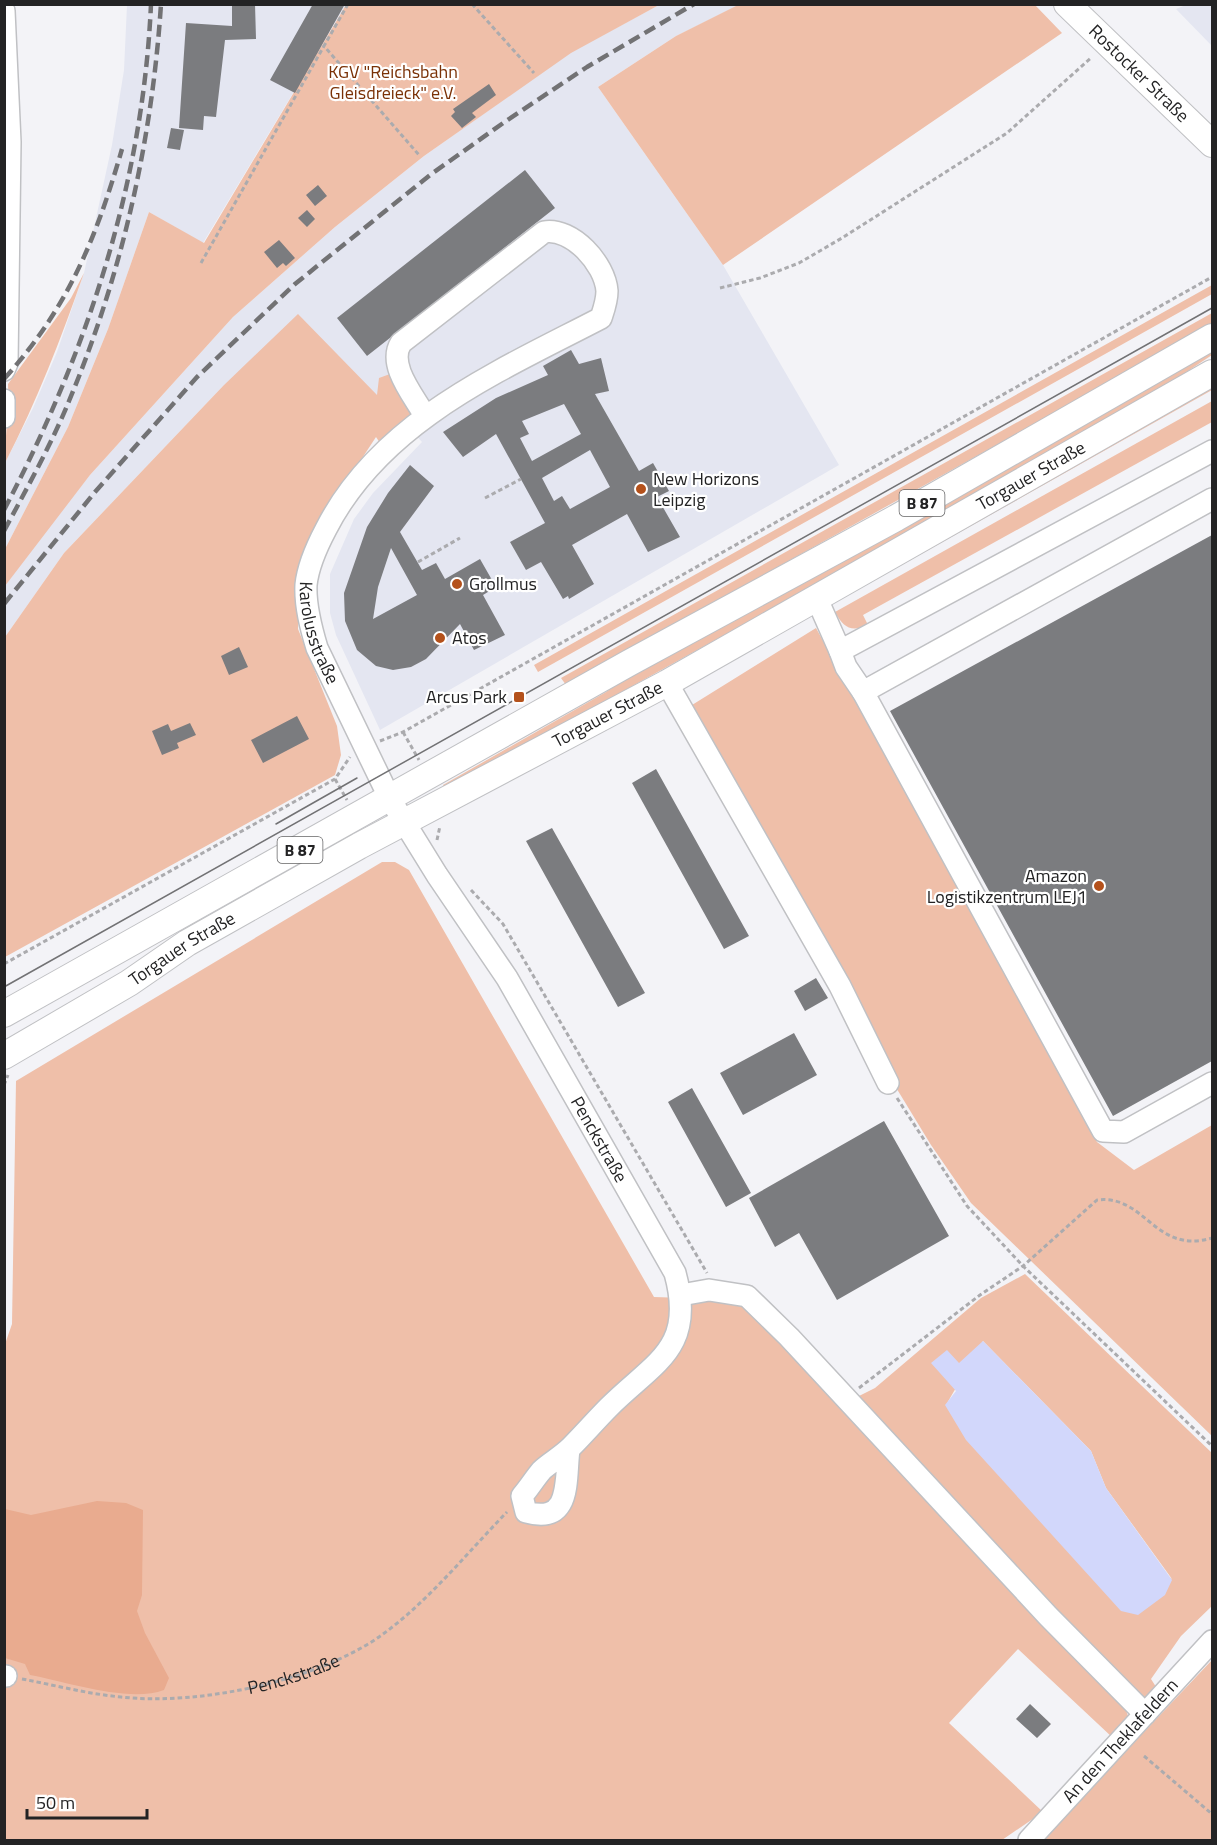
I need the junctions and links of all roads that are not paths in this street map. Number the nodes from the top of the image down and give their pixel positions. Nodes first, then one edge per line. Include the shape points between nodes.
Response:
1 (1067, 4) edge
2 (4, 10) edge
3 (1212, 144) edge
4 (1212, 337) edge
5 (4, 370) edge
6 (1212, 373) edge
7 (4, 375) edge
8 (4, 390) edge
9 (4, 400) edge
10 (425, 416) junction
11 (4, 417) edge
12 (1212, 450) edge
13 (1212, 499) edge
14 (817, 599) junction
15 (843, 659) junction
16 (667, 683) junction
17 (863, 693) junction
18 (390, 799) junction
19 (404, 822) junction
20 (4, 1014) edge
21 (4, 1056) edge
22 (888, 1083) road end
23 (1212, 1083) edge
24 (681, 1295) junction
25 (569, 1449) junction
26 (1212, 1641) edge
27 (1145, 1713) junction
28 (1029, 1840) edge

1 - 3 main road, Rostocker Straße
2 - 5 street via 10,142
4 - 18 main road, Torgauer Straße / B 87
6 - 14 main road, Torgauer Straße / B 87
7 - 8 street
9 - 11 street
10 - 10 street, Karolusstraße via 601,318 607,289 603,274 577,241 555,230 544,232 400,343 396,364
10 - 18 street, Karolusstraße via 377,460 348,494 314,553 306,585 309,621 317,648
12 - 15 street
13 - 17 street
14 - 15 street
14 - 16 main road, Torgauer Straße / B 87
15 - 17 street
16 - 19 main road, Torgauer Straße / B 87
16 - 22 street via 840,986
17 - 23 street via 1103,1131 1124,1132
18 - 19 street, Karolusstraße
18 - 20 main road, Torgauer Straße / B 87
19 - 21 main road, Torgauer Straße / B 87 via 187,943 129,983
19 - 24 street, Penckstraße via 507,978 666,1255
24 - 25 street, Penckstraße via 679,1319 668,1352
24 - 27 street via 709,1290 747,1296 1055,1624
25 - 25 street, Penckstraße via 543,1469 522,1496 526,1512 542,1516 554,1512 563,1501
26 - 27 street, An den Theklafeldern
27 - 28 street, An den Theklafeldern

